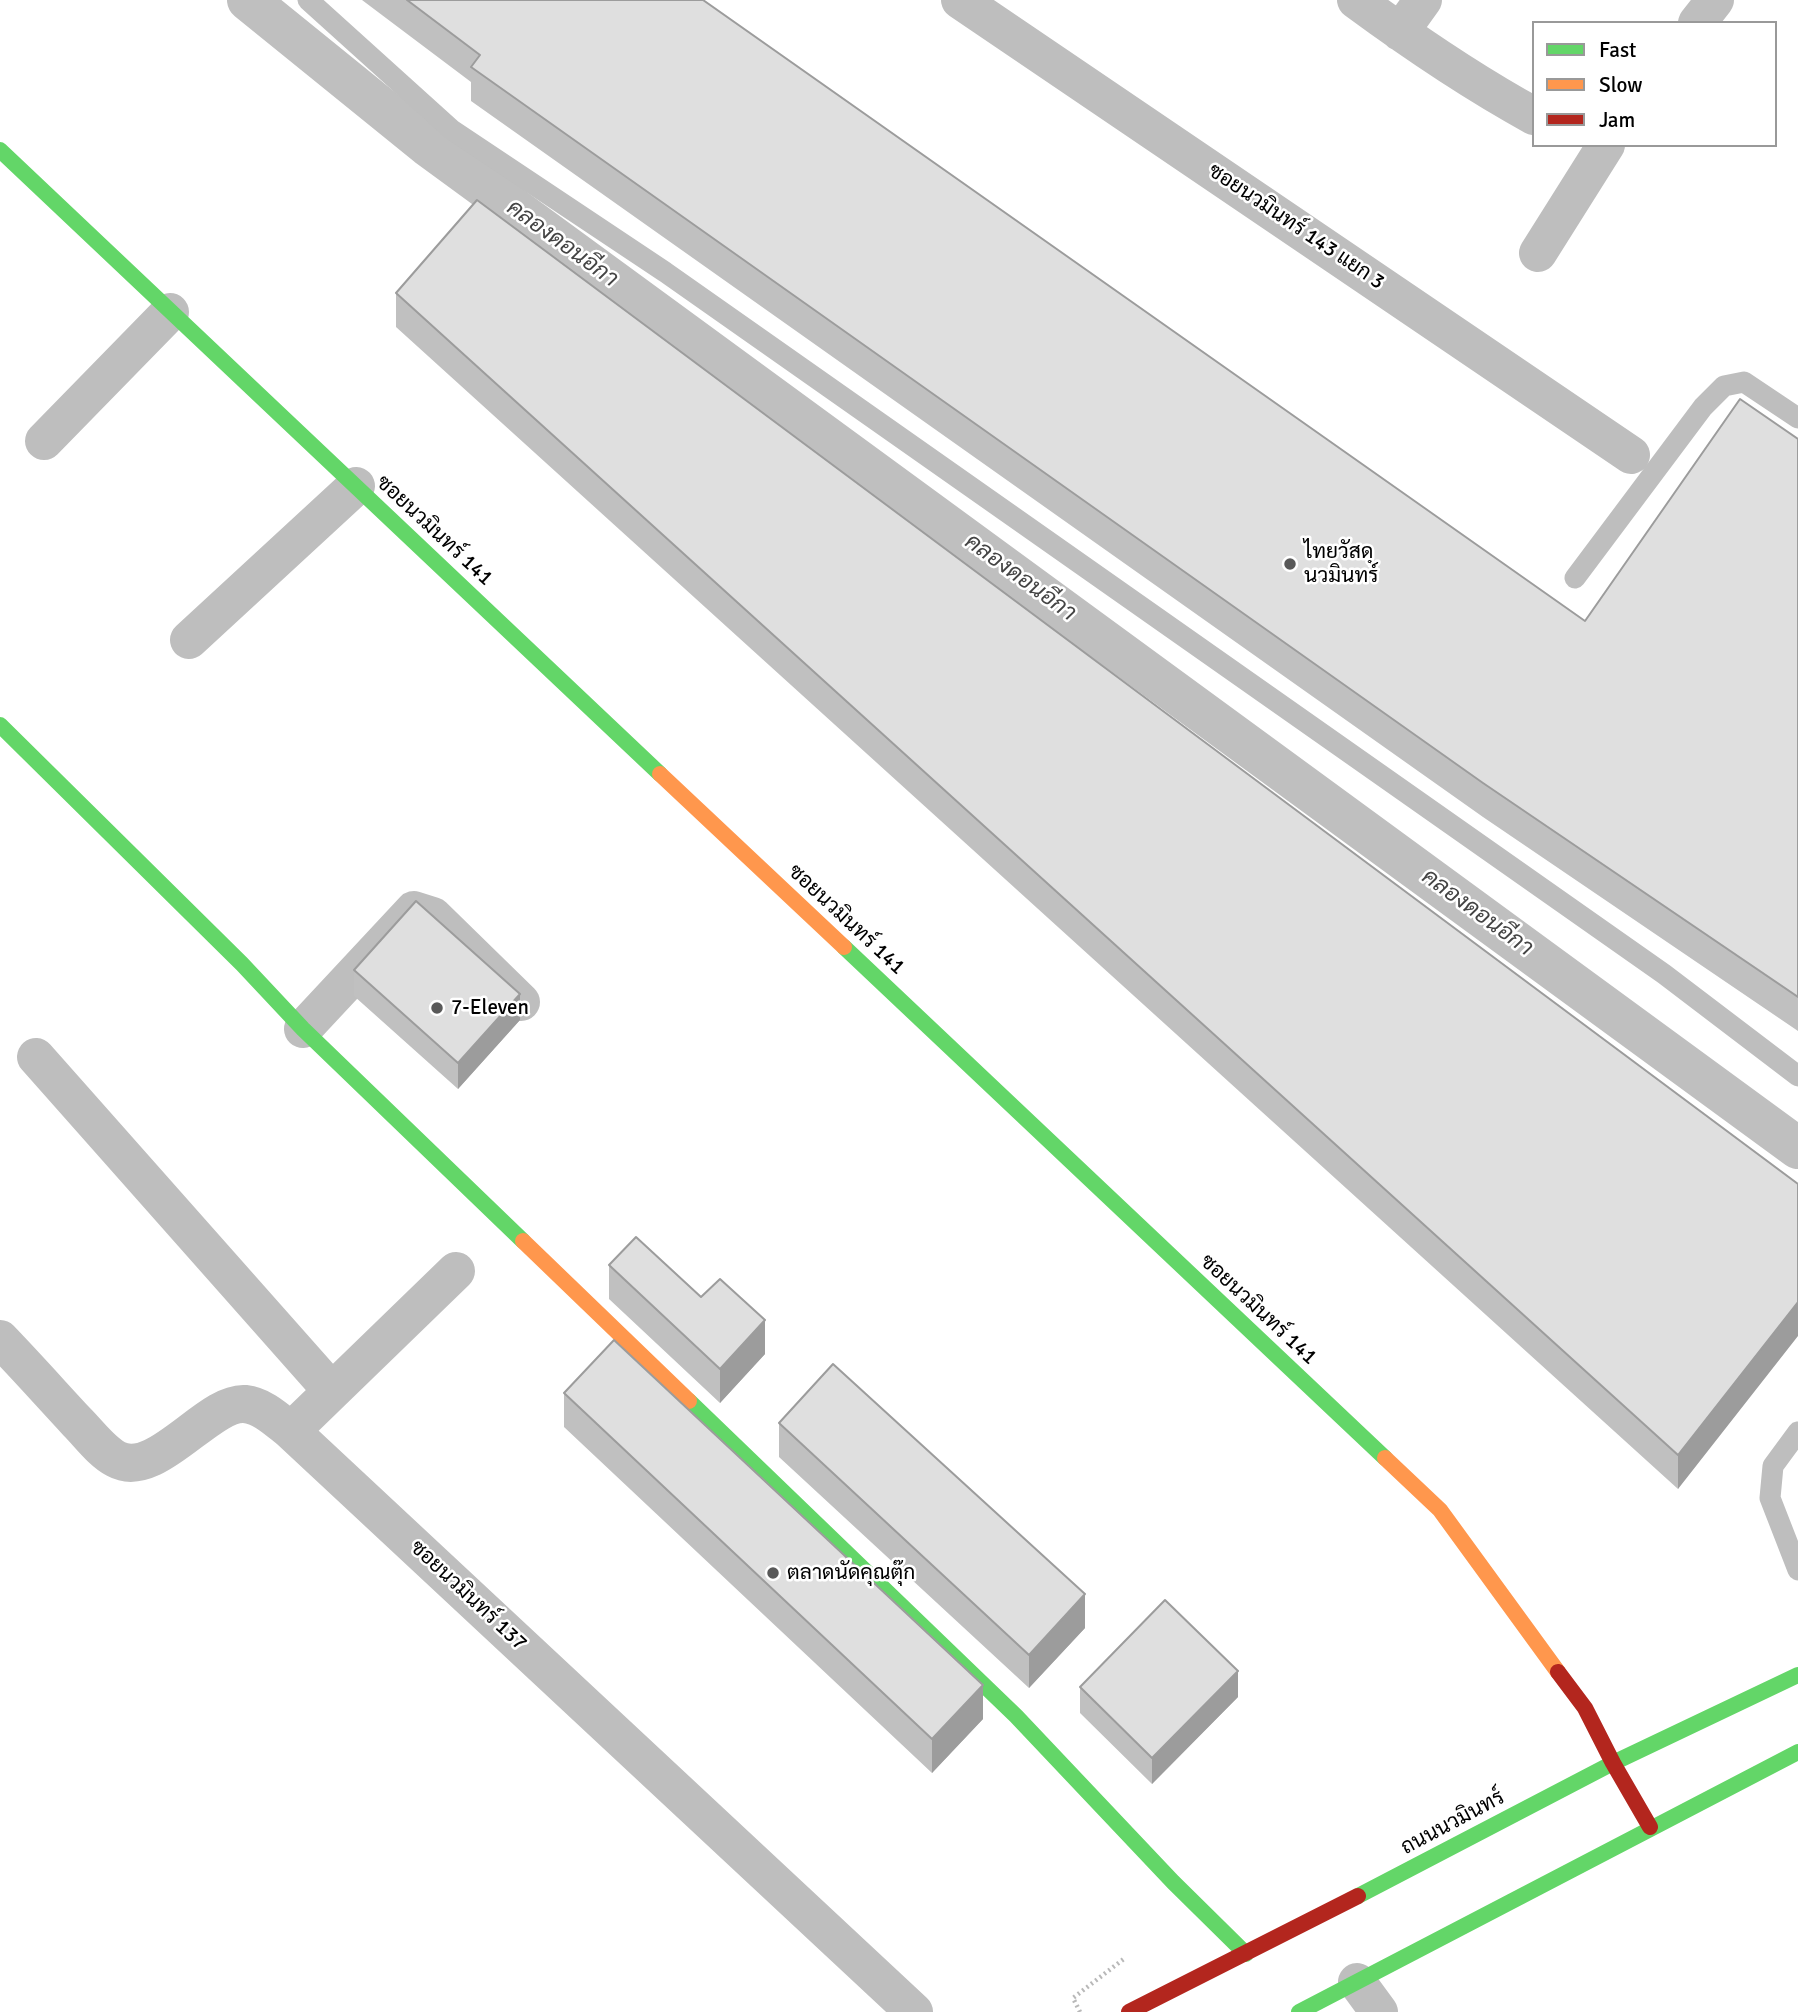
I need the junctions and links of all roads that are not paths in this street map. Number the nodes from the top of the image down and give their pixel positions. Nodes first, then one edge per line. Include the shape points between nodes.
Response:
1 (308, 0) edge
2 (960, 0) edge
3 (1356, 0) edge
4 (1423, 0) edge
5 (1715, 0) edge
6 (1699, 21) edge
7 (1400, 32) junction
8 (1532, 115) edge
9 (1598, 148) edge
10 (1, 154) edge
11 (1538, 253) dead end
12 (170, 312) junction
13 (1798, 418) edge
14 (44, 441) dead end
15 (1632, 455) dead end
16 (356, 486) junction
17 (1575, 578) dead end
18 (189, 640) dead end
19 (0, 725) edge
20 (521, 1002) dead end
21 (303, 1029) junction
22 (36, 1057) dead end
23 (1798, 1076) edge
24 (456, 1271) dead end
25 (0, 1339) edge
26 (331, 1390) junction
27 (290, 1431) junction
28 (1798, 1432) edge
29 (1798, 1570) edge
30 (1798, 1675) edge
31 (1798, 1752) edge
32 (1612, 1763) junction
33 (1650, 1827) junction
34 (1246, 1954) junction
35 (1357, 1982) junction
36 (914, 2012) edge
37 (1129, 2012) edge
38 (1299, 2012) edge
39 (1379, 2012) edge

1 - 23 lane via 452,130 688,288 1664,974
2 - 15 street, ซอยนวมินทร์ 143 แยก 3
3 - 7 street
4 - 7 street
5 - 6 street
7 - 8 street
9 - 11 street
10 - 12 street, ซอยนวมินทร์ 141
12 - 14 street
12 - 16 street, ซอยนวมินทร์ 141
13 - 17 lane via 1744,382 1724,386 1703,407
16 - 18 street
16 - 32 street, ซอยนวมินทร์ 141 via 1440,1510 1585,1708
19 - 21 street
20 - 21 street via 433,916 414,910
21 - 34 street via 1016,1716
22 - 26 street
24 - 26 street
25 - 27 street, ซอยนวมินทร์ 137 via 117,1460 136,1464 242,1404 262,1409
26 - 27 street
27 - 36 street, ซอยนวมินทร์ 137
28 - 29 lane via 1773,1466 1770,1498
30 - 32 street, ถนนนวมินทร์
31 - 33 street
32 - 33 street, ซอยนวมินทร์ 141
32 - 34 street, ถนนนวมินทร์
33 - 35 street
34 - 37 street, ถนนนวมินทร์
35 - 38 street
35 - 39 street

